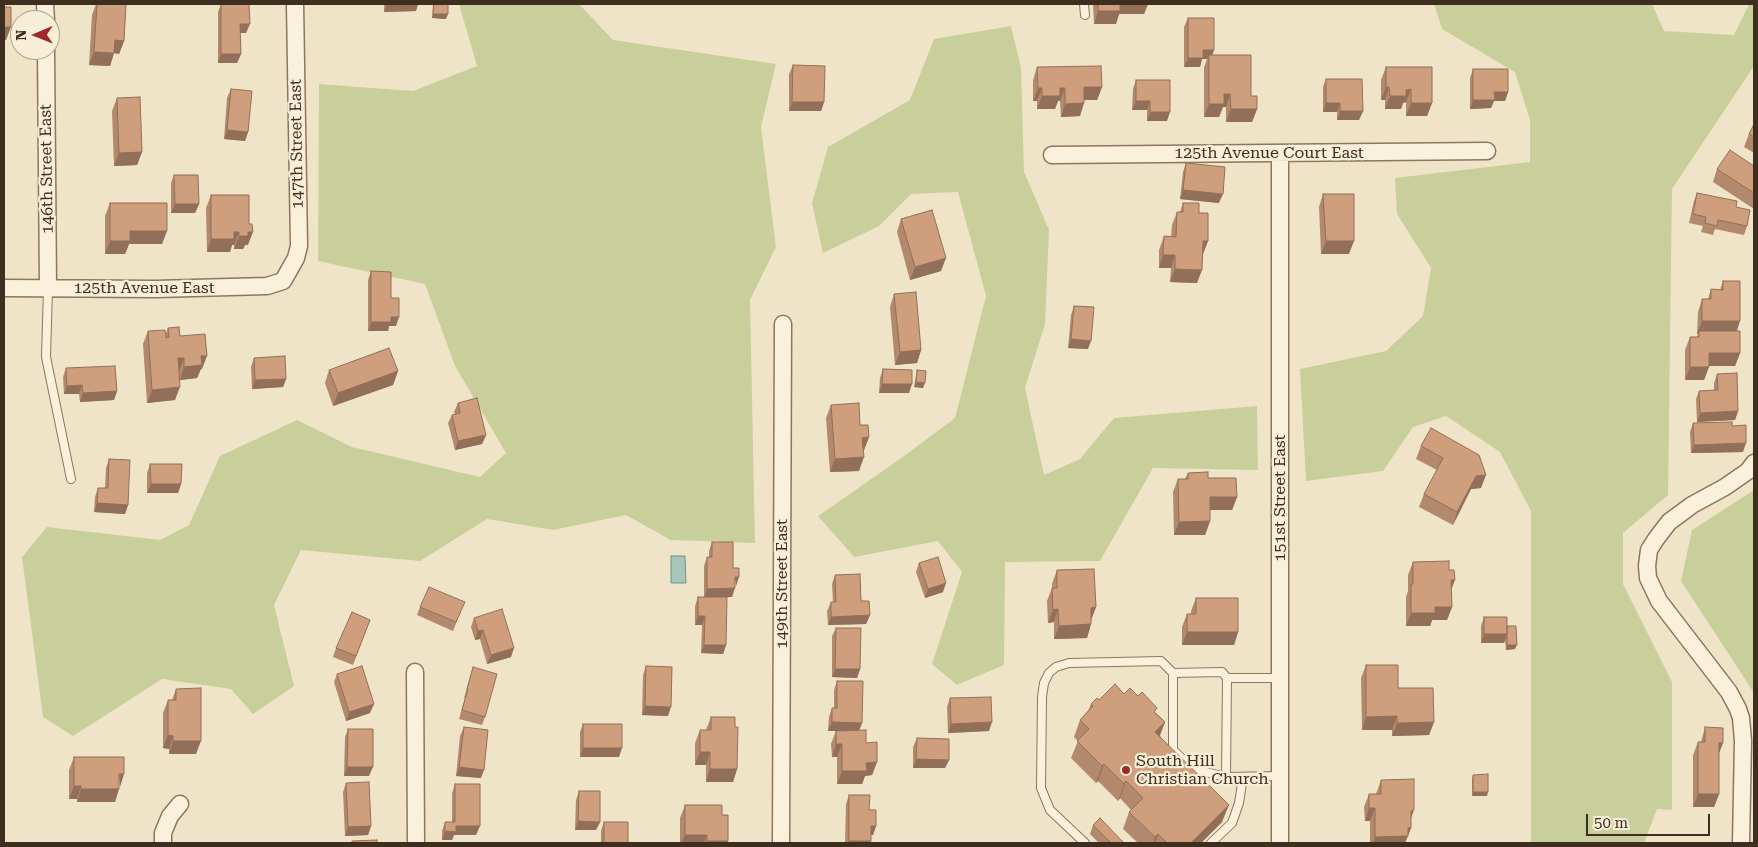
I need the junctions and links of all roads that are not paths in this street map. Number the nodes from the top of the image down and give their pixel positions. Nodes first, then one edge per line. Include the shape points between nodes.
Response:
1 (296, 4) edge
2 (1084, 4) edge
3 (1085, 14) dead end
4 (46, 60) edge
5 (1487, 151) dead end
6 (1280, 153) junction
7 (1052, 155) dead end
8 (283, 281) joint
9 (4, 288) edge
10 (48, 288) junction
11 (783, 324) dead end
12 (1754, 463) edge
13 (71, 479) dead end
14 (415, 672) dead end
15 (1173, 672) junction
16 (1227, 678) junction
17 (1280, 678) junction
18 (1748, 741) edge
19 (1243, 776) junction
20 (1280, 776) junction
21 (1226, 777) junction
22 (180, 804) dead end
23 (164, 843) edge
24 (416, 843) edge
25 (781, 843) edge
26 (1085, 843) edge
27 (1211, 843) edge
28 (1280, 843) edge
29 (1741, 843) edge

1 - 8 street, 147th Street East via 299,246
2 - 3 lane
4 - 10 street, 146th Street East
5 - 6 street, 125th Avenue Court East
6 - 7 street, 125th Avenue Court East
6 - 17 street, 151st Street East
8 - 10 street, 125th Avenue East via 267,286
9 - 10 street, 125th Avenue East
10 - 13 lane via 46,358
11 - 25 street, 149th Street East
12 - 18 street via 1726,487 1669,522 1649,550 1647,566 1648,578 1658,601 1729,692
14 - 24 street
15 - 16 lane via 1222,672
15 - 21 lane via 1173,750 1193,769
15 - 26 lane via 1161,661 1068,663 1056,667 1046,678 1042,697 1041,788 1050,810
16 - 17 lane
16 - 21 lane
17 - 20 street, 151st Street East
18 - 29 street
19 - 20 lane
19 - 21 lane
19 - 27 lane via 1232,823
20 - 28 street, 151st Street East
22 - 23 street via 170,816

